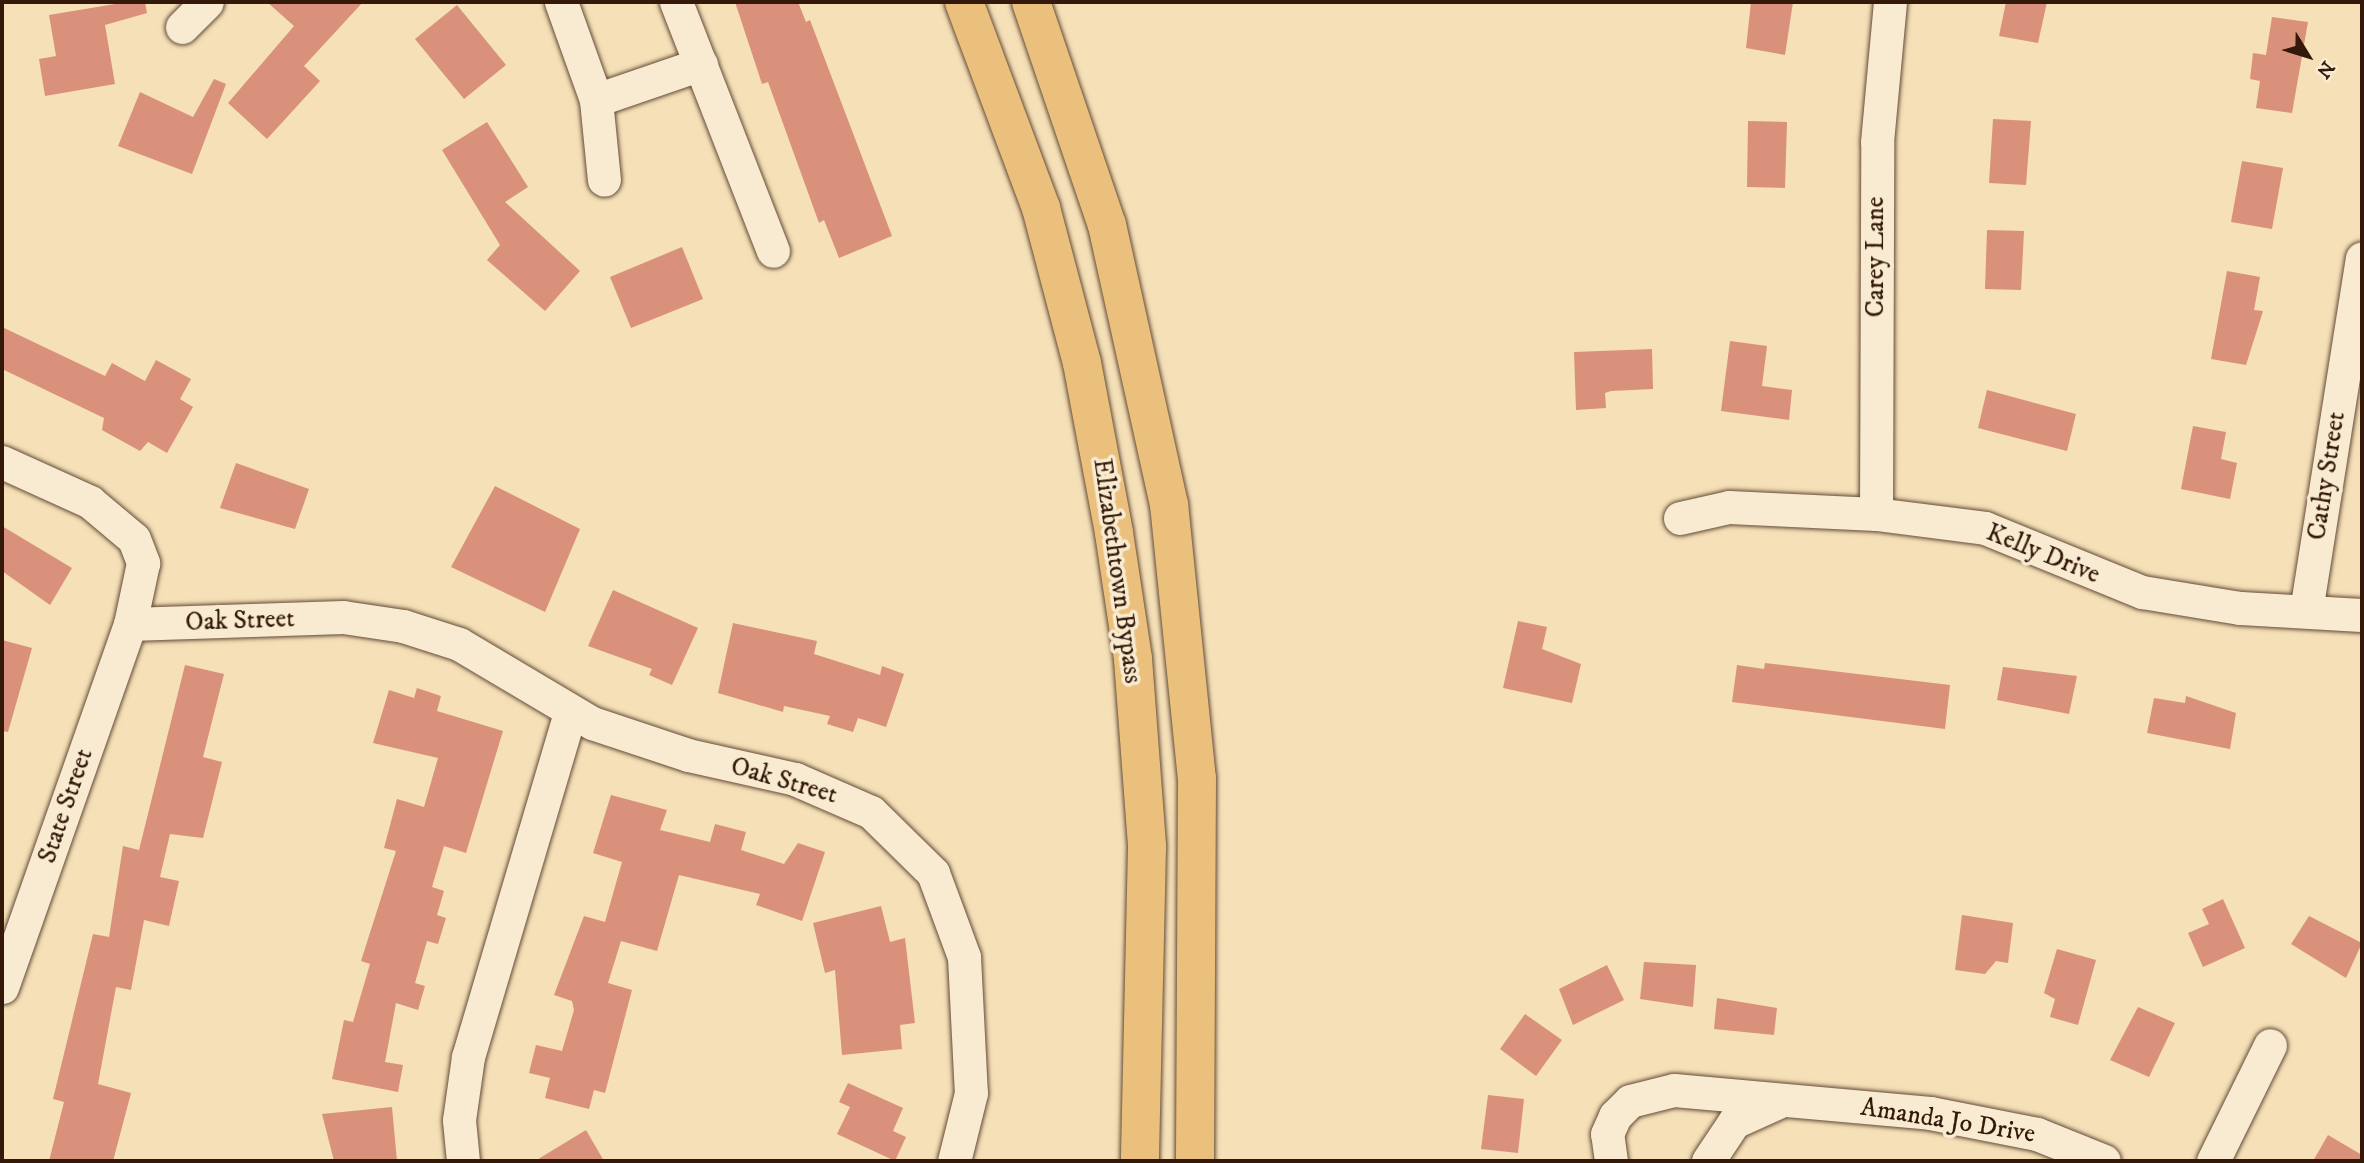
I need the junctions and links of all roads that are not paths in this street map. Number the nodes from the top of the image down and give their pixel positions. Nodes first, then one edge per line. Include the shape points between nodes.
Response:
1 (207, 2) edge
2 (561, 2) edge
3 (676, 2) edge
4 (964, 2) edge
5 (1031, 2) edge
6 (1037, 2) edge
7 (1890, 2) edge
8 (182, 27) dead end
9 (1046, 43) junction
10 (701, 64) junction
11 (596, 100) junction
12 (604, 180) dead end
13 (774, 251) dead end
14 (2362, 258) edge
15 (2, 462) edge
16 (1876, 514) junction
17 (1680, 518) dead end
18 (2306, 611) junction
19 (2362, 615) edge
20 (130, 624) junction
21 (570, 713) junction
22 (2, 987) edge
23 (2270, 1045) dead end
24 (1787, 1100) junction
25 (463, 1161) edge
26 (954, 1161) edge
27 (1140, 1161) edge
28 (1195, 1161) edge
29 (1611, 1161) edge
30 (1708, 1161) edge
31 (2104, 1161) edge
32 (2213, 1161) edge

1 - 8 street
2 - 11 street
3 - 10 street
4 - 27 highway, Elizabethtown Bypass via 1041,208 1082,363 1114,533 1133,659 1147,847
5 - 9 highway
6 - 9 highway
7 - 16 street, Carey Lane via 1877,142
9 - 28 highway via 1132,318 1182,596 1199,869
10 - 11 street
10 - 13 street
11 - 12 street
14 - 18 street, Cathy Street
15 - 20 street via 90,502 134,539 143,563
16 - 17 street, Kelly Drive via 1729,507
16 - 18 street, Kelly Drive via 1985,528 2142,592 2240,608
18 - 19 street, Kelly Drive
20 - 21 street, Oak Street via 343,617 403,626 459,644
20 - 22 street, State Street
21 - 25 street via 468,1057 459,1120
21 - 26 street, Oak Street via 637,741 821,787 871,812 915,848 947,900 968,986 971,1093
23 - 32 street
24 - 29 street, Amanda Jo Drive via 1651,1093 1615,1115 1608,1134
24 - 30 street, Amanda Jo Drive via 1748,1111
24 - 31 street, Amanda Jo Drive via 2003,1125

